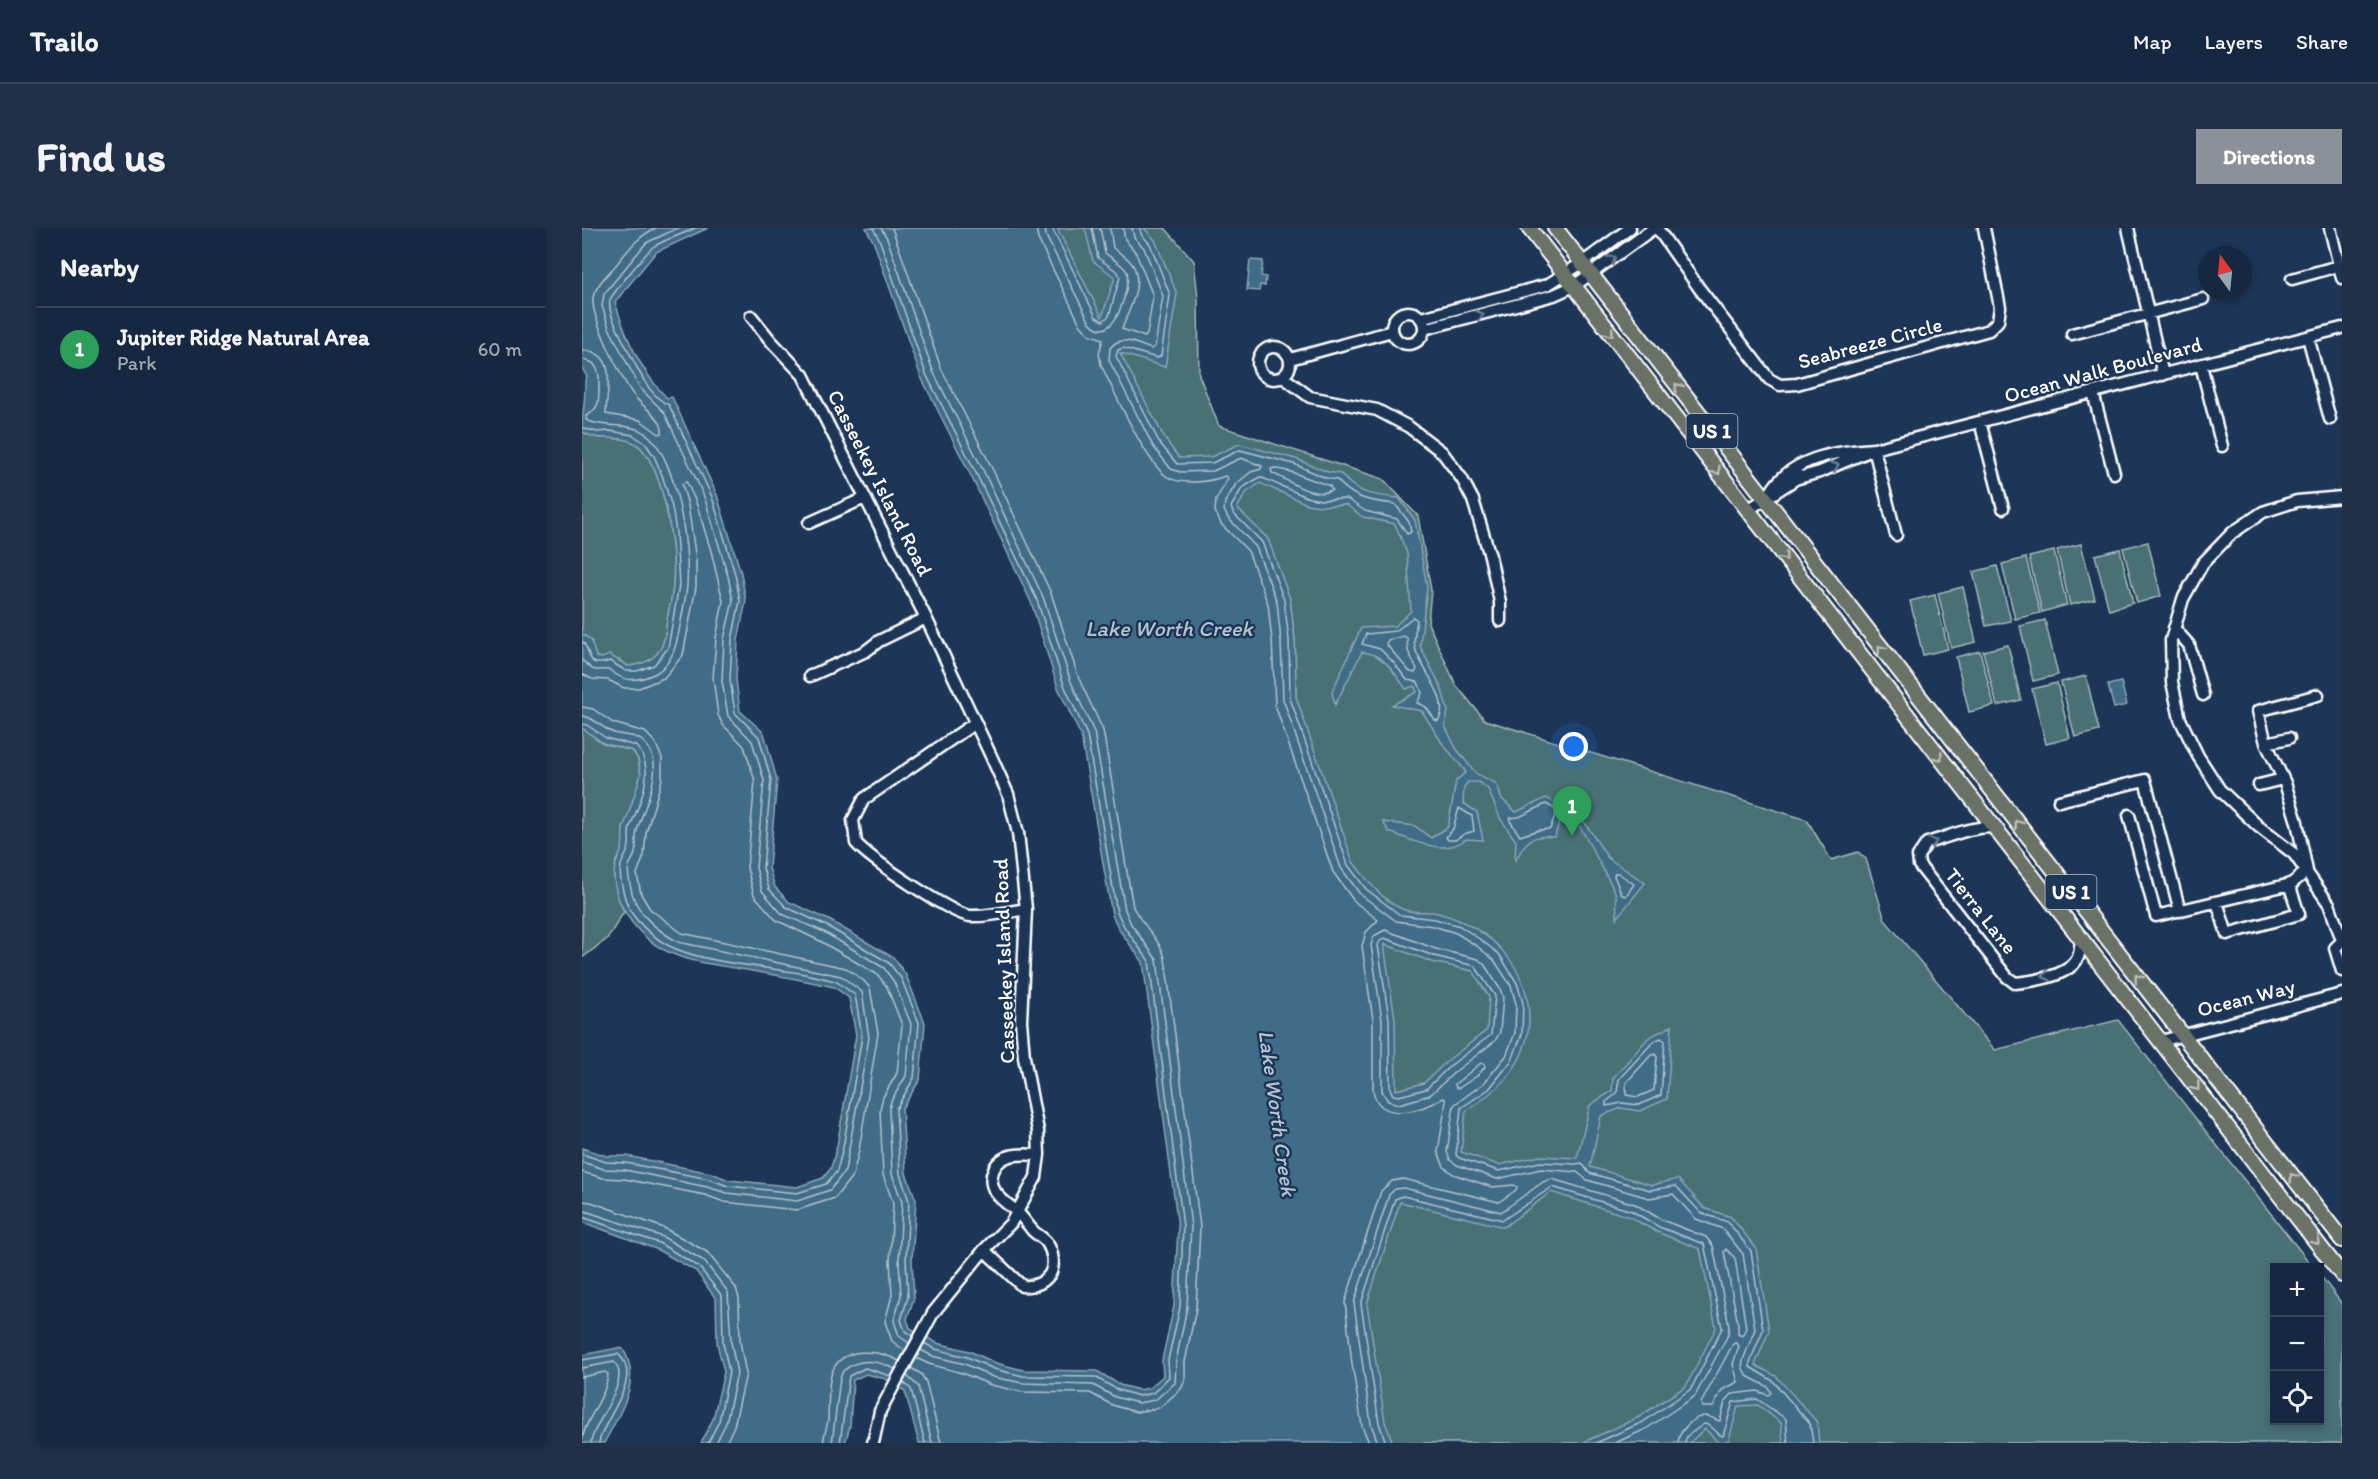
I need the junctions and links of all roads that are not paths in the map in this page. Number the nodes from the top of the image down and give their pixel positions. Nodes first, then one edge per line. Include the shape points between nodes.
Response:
1 (1529, 228) edge
2 (1554, 228) edge
3 (1655, 228) edge
4 (1984, 228) edge
5 (2128, 228) edge
6 (2330, 228) edge
7 (1626, 230) edge
8 (1632, 244) junction
9 (1582, 263) junction
10 (2340, 266) edge
11 (1565, 274) junction
12 (1591, 275) junction
13 (2342, 278) edge
14 (2292, 279) dead end
15 (1574, 286) junction
16 (2203, 300) dead end
17 (2148, 313) junction
18 (751, 316) dead end
19 (1422, 324) junction
20 (2342, 328) edge
21 (1392, 331) junction
22 (2072, 334) dead end
23 (2308, 337) junction
24 (1290, 359) junction
25 (2201, 365) junction
26 (2163, 375) junction
27 (1283, 377) junction
28 (2093, 393) junction
29 (2330, 419) dead end
30 (1980, 422) junction
31 (2222, 446) dead end
32 (1874, 449) junction
33 (1820, 458) junction
34 (2114, 473) dead end
35 (1795, 479) junction
36 (2342, 497) edge
37 (865, 498) junction
38 (1766, 500) junction
39 (2003, 508) dead end
40 (1748, 510) junction
41 (810, 523) dead end
42 (1896, 535) dead end
43 (926, 618) junction
44 (1500, 621) dead end
45 (2174, 628) junction
46 (810, 676) dead end
47 (2203, 695) dead end
48 (2318, 696) dead end
49 (975, 723) junction
50 (2289, 738) dead end
51 (2266, 743) junction
52 (2283, 779) junction
53 (2259, 785) dead end
54 (2059, 801) dead end
55 (2129, 814) dead end
56 (1994, 827) junction
57 (2307, 871) junction
58 (2289, 884) junction
59 (2217, 902) junction
60 (1026, 909) junction
61 (2180, 911) junction
62 (2081, 938) junction
63 (2342, 941) edge
64 (2342, 971) edge
65 (2342, 994) edge
66 (2182, 1035) junction
67 (2161, 1041) junction
68 (1039, 1155) junction
69 (1017, 1212) junction
70 (2342, 1239) edge
71 (984, 1250) junction
72 (2342, 1275) edge
73 (873, 1443) edge

1 - 11 main road, US 1
2 - 9 main road, US 1
3 - 4 street, Seabreeze Circle via 1769,379 1780,385 1797,384 1989,330 1998,321 2000,307
3 - 8 street, Seabreeze Circle
5 - 17 street
6 - 10 street
7 - 8 street
7 - 9 street
12 -> 8 street, Seabreeze Circle
9 - 11 street
9 - 12 main road, US 1
10 - 13 street
10 - 14 street
11 - 15 main road, US 1
11 - 19 street via 1547,285
12 - 15 street, Seabreeze Circle
38 -> 12 main road, US 1
19 -> 15 street, Seabreeze Circle via 1554,296
15 -> 40 main road, US 1
16 - 17 street
17 - 22 street
17 - 26 street
18 - 37 street, Casseekey Island Road via 803,375
19 - 21 street via 1411,312 1399,315
19 - 21 street via 1419,339 1409,344 1400,342
20 - 23 street, Ocean Walk Boulevard
21 - 24 street
23 - 25 street, Ocean Walk Boulevard
23 - 29 street
24 - 27 street via 1290,368
24 - 27 street via 1277,348 1266,350 1260,357 1263,374 1271,379
25 - 26 street, Ocean Walk Boulevard
25 - 31 street
26 - 28 street, Ocean Walk Boulevard
27 - 44 street via 1310,397 1377,410 1409,427 1442,452 1473,500 1490,556
28 - 30 street, Ocean Walk Boulevard
28 - 34 street
30 - 32 street, Ocean Walk Boulevard
30 - 39 street
32 - 33 street, Ocean Walk Boulevard
35 -> 32 street, Ocean Walk Boulevard
32 - 42 street
33 - 35 street, Ocean Walk Boulevard
33 - 38 street, Ocean Walk Boulevard via 1794,468 1778,481
35 - 38 street, Ocean Walk Boulevard
36 - 45 street via 2289,504 2263,512 2232,533 2203,563 2183,598
37 - 41 street
37 - 43 street, Casseekey Island Road
38 - 40 street, Ocean Walk Boulevard
66 -> 38 main road, US 1
40 -> 56 main road, US 1
43 - 46 street
43 - 49 street, Casseekey Island Road
45 - 47 street via 2189,645
45 - 57 street via 2172,682 2180,718 2198,756 2220,790 2294,854
48 - 51 street via 2258,711
49 - 60 street, Casseekey Island Road via 1008,794 1016,824
49 - 60 street via 864,799 853,820 856,843 866,854 951,910 968,916
50 - 51 street
51 - 52 street
52 - 53 street
52 - 57 street
54 - 61 street via 2145,780
55 - 61 street via 2156,916
56 - 62 main road, US 1
62 -> 56 street, Tierra Lane via 2077,960 2066,970 2015,984 1920,865 1918,856 1927,843 1979,826
57 - 58 street
57 - 63 street via 2329,904
58 - 59 street
58 - 59 street via 2298,914 2227,934
59 - 61 street
60 - 68 street, Casseekey Island Road via 1021,1021
62 - 67 main road, US 1
63 - 64 street via 2335,948
65 - 66 street, Ocean Way
66 - 67 street, Ocean Way
70 -> 66 main road, US 1
67 -> 72 main road, US 1
68 - 69 street, Casseekey Island Road via 1036,1177
68 - 69 street via 1011,1155 999,1161 993,1172 992,1186 1001,1200
69 - 71 street, Casseekey Island Road
69 - 71 street via 1047,1243 1053,1257 1052,1271 1046,1279 1038,1285 1022,1286
71 - 73 street, Casseekey Island Road via 933,1313 880,1411

